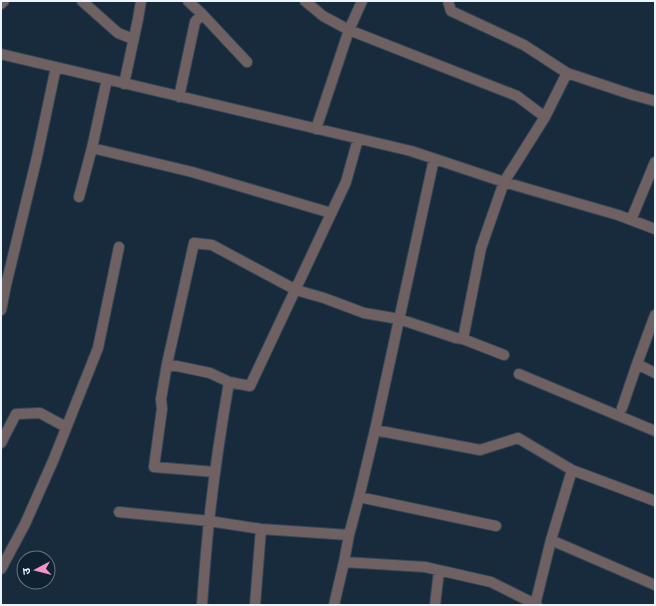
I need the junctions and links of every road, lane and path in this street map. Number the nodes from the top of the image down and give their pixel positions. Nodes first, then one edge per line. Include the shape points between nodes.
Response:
1 (4, 1) edge
2 (82, 1) edge
3 (141, 1) edge
4 (188, 1) edge
5 (305, 1) edge
6 (362, 1) edge
7 (448, 1) edge
8 (1, 4) edge
9 (202, 14) junction
10 (349, 30) junction
11 (133, 39) junction
12 (1, 54) edge
13 (247, 62) dead end
14 (56, 68) junction
15 (567, 73) junction
16 (108, 79) junction
17 (124, 84) junction
18 (179, 96) junction
19 (655, 101) edge
20 (545, 117) junction
21 (316, 129) junction
22 (358, 139) junction
23 (92, 148) junction
24 (434, 159) junction
25 (655, 162) edge
26 (504, 182) junction
27 (79, 196) dead end
28 (331, 213) junction
29 (631, 220) junction
30 (655, 229) edge
31 (119, 247) dead end
32 (3, 285) edge
33 (296, 290) junction
34 (1, 310) edge
35 (655, 315) edge
36 (399, 319) junction
37 (463, 339) junction
38 (504, 355) dead end
39 (168, 364) junction
40 (637, 364) junction
41 (655, 373) edge
42 (519, 374) dead end
43 (229, 382) junction
44 (622, 408) dead end
45 (66, 427) junction
46 (375, 430) junction
47 (655, 431) edge
48 (1, 443) edge
49 (572, 470) junction
50 (215, 472) junction
51 (359, 497) junction
52 (655, 501) edge
53 (119, 512) dead end
54 (209, 521) junction
55 (496, 526) dead end
56 (261, 529) junction
57 (349, 535) junction
58 (551, 540) junction
59 (344, 562) junction
60 (1, 569) edge
61 (439, 570) junction
62 (655, 584) edge
63 (202, 605) edge
64 (256, 605) edge
65 (334, 605) edge
66 (435, 605) edge
67 (536, 605) edge

1 - 8 street
2 - 11 street via 118,33
3 - 11 street
4 - 9 street
5 - 10 street via 323,16
6 - 10 street
7 - 15 street via 451,11 524,45
9 - 13 street
9 - 18 street via 195,22
10 - 20 street via 517,96
10 - 21 street
11 - 17 street
12 - 14 street
14 - 16 street
14 - 32 street via 37,157
15 - 19 street
15 - 20 street
16 - 17 street
16 - 23 street
17 - 18 street
18 - 21 street
20 - 26 street
21 - 22 street
22 - 24 street
22 - 28 street via 346,182
23 - 27 street
23 - 28 street via 192,172
24 - 26 street
24 - 36 street
25 - 29 street
26 - 29 street
26 - 37 street via 481,248
28 - 33 street
29 - 30 street
31 - 45 street via 98,348
32 - 34 street
33 - 36 street via 364,312
33 - 39 street via 212,245 194,243
33 - 43 street via 250,386
35 - 40 street
36 - 37 street
36 - 46 street
37 - 38 street
39 - 43 street via 210,373
39 - 50 street via 161,399 162,409 154,467
40 - 41 street
40 - 44 street
42 - 47 street
43 - 50 street
45 - 48 street via 40,413 16,414
45 - 60 street via 25,524
46 - 49 street via 480,450 518,438
46 - 51 street
49 - 52 street
49 - 58 street
50 - 54 street
51 - 55 street
51 - 57 street
53 - 54 street
54 - 56 street
54 - 63 street
56 - 57 street
56 - 64 street
57 - 59 street
58 - 62 street
58 - 67 street
59 - 61 street
59 - 65 street
61 - 66 street
61 - 67 street via 492,582

